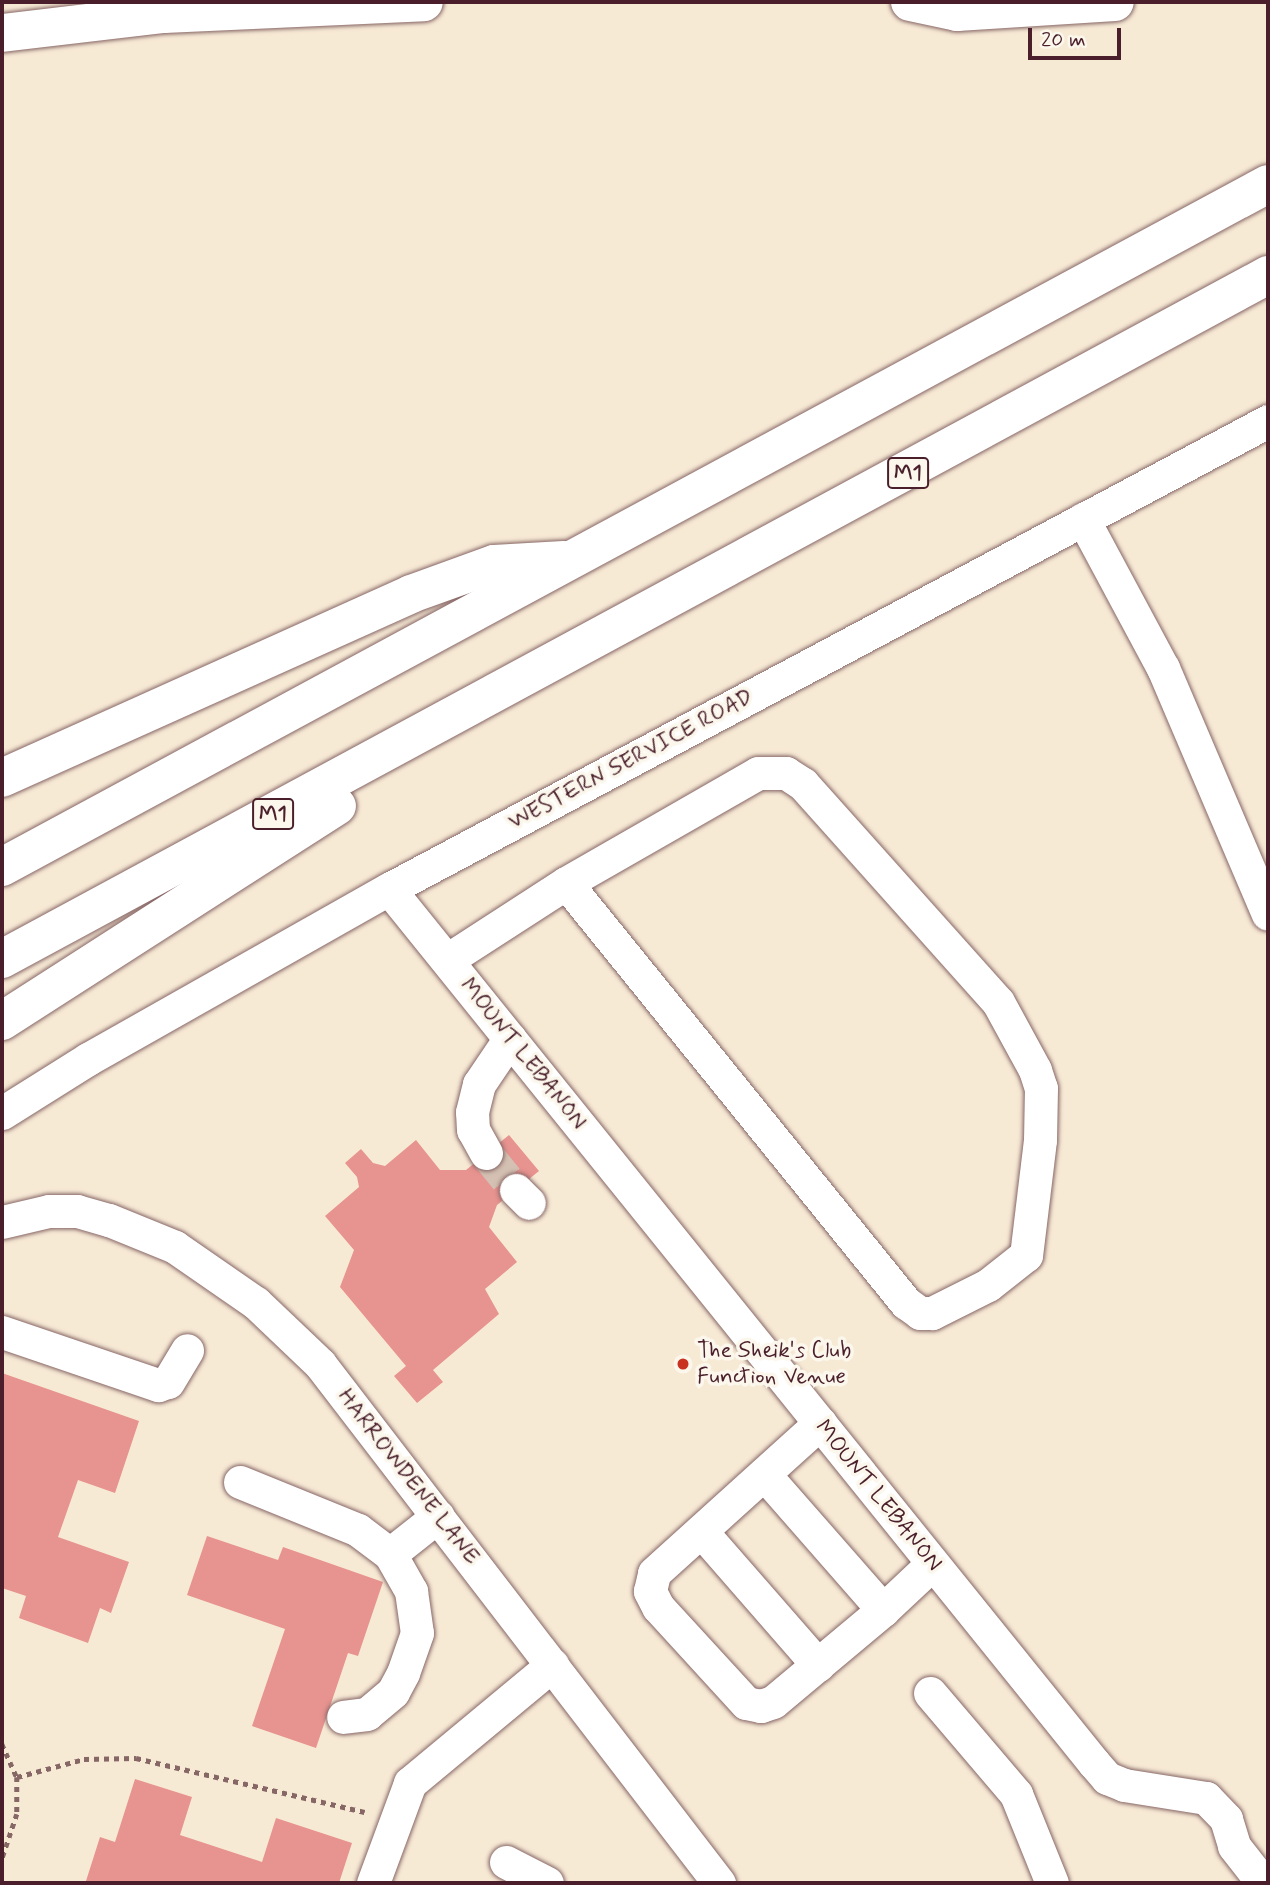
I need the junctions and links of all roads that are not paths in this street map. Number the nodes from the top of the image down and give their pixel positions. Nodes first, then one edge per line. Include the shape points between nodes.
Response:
1 (425, 2) edge
2 (910, 2) edge
3 (1115, 2) edge
4 (956, 7) edge
5 (2, 33) edge
6 (1268, 184) edge
7 (1268, 275) edge
8 (1268, 421) edge
9 (1083, 519) junction
10 (577, 559) junction
11 (545, 668) junction
12 (2, 778) edge
13 (2, 867) edge
14 (566, 883) junction
15 (389, 889) junction
16 (1268, 914) edge
17 (2, 960) edge
18 (447, 960) junction
19 (2, 1021) edge
20 (510, 1038) junction
21 (2, 1112) edge
22 (486, 1153) tunnel mouth
23 (2, 1222) edge
24 (2, 1332) edge
25 (187, 1350) dead end
26 (820, 1423) junction
27 (764, 1474) junction
28 (240, 1482) dead end
29 (438, 1516) junction
30 (701, 1531) junction
31 (390, 1554) junction
32 (932, 1564) junction
33 (883, 1610) junction
34 (552, 1665) junction
35 (818, 1665) junction
36 (930, 1693) dead end
37 (344, 1717) dead end
38 (506, 1861) dead end
39 (373, 1883) edge
40 (547, 1883) edge
41 (719, 1883) edge
42 (1052, 1883) edge
43 (1263, 1883) edge

1 - 5 main road via 164,14
2 - 4 main road
3 - 4 main road
6 - 10 main road
7 - 11 main road, M1
8 - 9 street, WESTERN SERVICE ROAD
9 - 15 street, WESTERN SERVICE ROAD
9 - 16 street via 1163,668
10 - 12 main road via 494,564 411,594
10 - 13 main road
11 - 17 main road, M1
11 - 19 main road via 484,721 272,847
14 - 14 street via 758,774 786,773 803,784 998,1002 1035,1070 1041,1088 1040,1140 1026,1255 988,1285 932,1313 920,1313 906,1303
14 - 18 street
15 - 18 street, MOUNT LEBANON
15 - 21 street, WESTERN SERVICE ROAD
18 - 20 street, MOUNT LEBANON
20 - 22 street via 479,1084 472,1112 473,1130
20 - 26 street, MOUNT LEBANON
23 - 29 street, HARROWDENE LANE via 49,1210 76,1211 141,1231 220,1277 320,1364
24 - 25 street via 158,1385 168,1382
26 - 27 street
26 - 32 street, MOUNT LEBANON
27 - 30 street
27 - 33 street
28 - 31 street via 327,1514
29 - 31 street
29 - 34 street, HARROWDENE LANE
30 - 35 street
30 - 35 street via 654,1573 650,1591 658,1607 746,1703 773,1702
31 - 37 street via 411,1591 417,1633 393,1692 367,1714
32 - 33 street
32 - 43 street, MOUNT LEBANON via 1107,1778 1206,1798 1226,1819 1234,1846
33 - 35 street
34 - 39 street via 419,1773 404,1793
34 - 41 street, HARROWDENE LANE
36 - 42 street via 1016,1794
38 - 40 street

